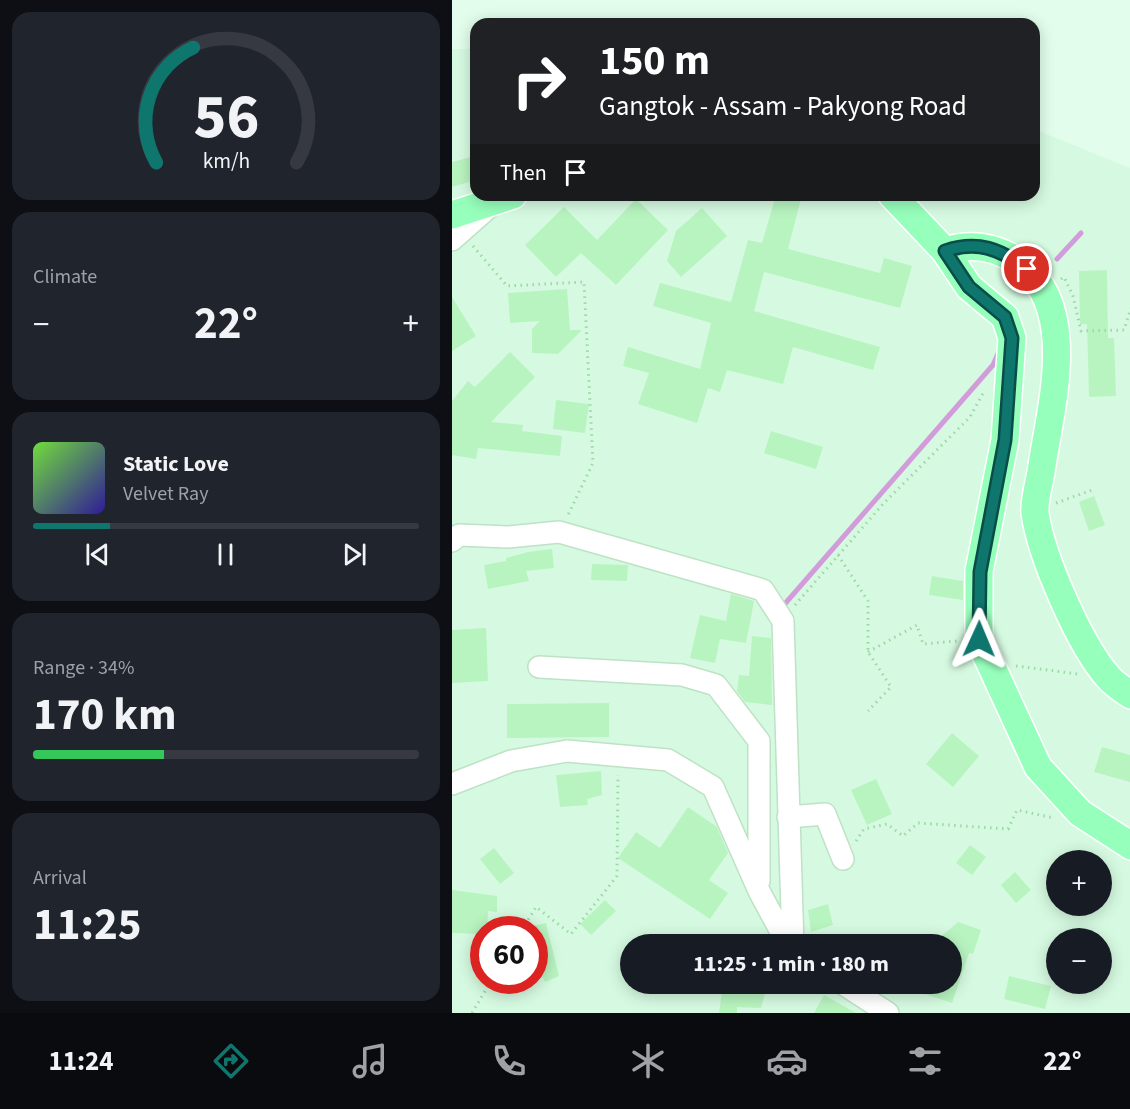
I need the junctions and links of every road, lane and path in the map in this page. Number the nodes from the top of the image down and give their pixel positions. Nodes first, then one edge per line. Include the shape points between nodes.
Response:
1 (500, 201) edge
2 (898, 201) edge
3 (456, 229) edge
4 (945, 251) junction
5 (1130, 308) edge
6 (1081, 331) dead end
7 (986, 389) dead end
8 (1095, 489) dead end
9 (1035, 511) junction
10 (559, 532) junction
11 (452, 541) edge
12 (838, 555) junction
13 (783, 621) junction
14 (979, 639) junction
15 (868, 652) junction
16 (990, 663) junction
17 (539, 667) dead end
18 (1109, 678) junction
19 (1130, 695) edge
20 (868, 711) dead end
21 (618, 756) junction
22 (452, 784) edge
23 (788, 817) junction
24 (1060, 819) dead end
25 (1130, 846) edge
26 (843, 859) joint
27 (759, 891) junction
28 (531, 916) edge
29 (548, 916) edge
30 (548, 916) edge
31 (781, 934) edge
32 (790, 934) edge
33 (483, 994) edge
34 (859, 994) edge
35 (472, 1013) edge
36 (888, 1013) edge

1 - 3 main road
2 - 4 main road
3 - 10 path via 507,286 584,282 593,464
4 - 9 main road via 965,244 1005,253 1027,269 1054,315 1057,362
4 - 14 main road via 969,287 1005,317 1012,338 1005,440 980,572
5 - 6 path via 1124,330
7 - 12 path via 970,417
8 - 9 path
9 - 18 main road via 1050,570 1084,639
10 - 11 street via 508,537 459,535
10 - 13 street via 763,590
12 - 13 path
12 - 15 path via 868,601
13 - 23 street
14 - 15 path via 923,644 917,625
14 - 16 main road
15 - 20 path via 891,687
16 - 18 path
16 - 25 main road via 1038,767 1080,813
17 - 27 street via 682,675 716,685 759,741
18 - 19 main road
21 - 22 street via 567,751 511,761
21 - 27 street via 668,760 713,787
21 - 30 path via 617,876 571,934
23 - 26 street via 825,814
23 - 32 street
24 - 26 path via 1017,810 1008,829 918,823 903,836 887,824 863,829
27 - 31 street
28 - 29 path via 536,907
33 - 35 path
34 - 36 street

